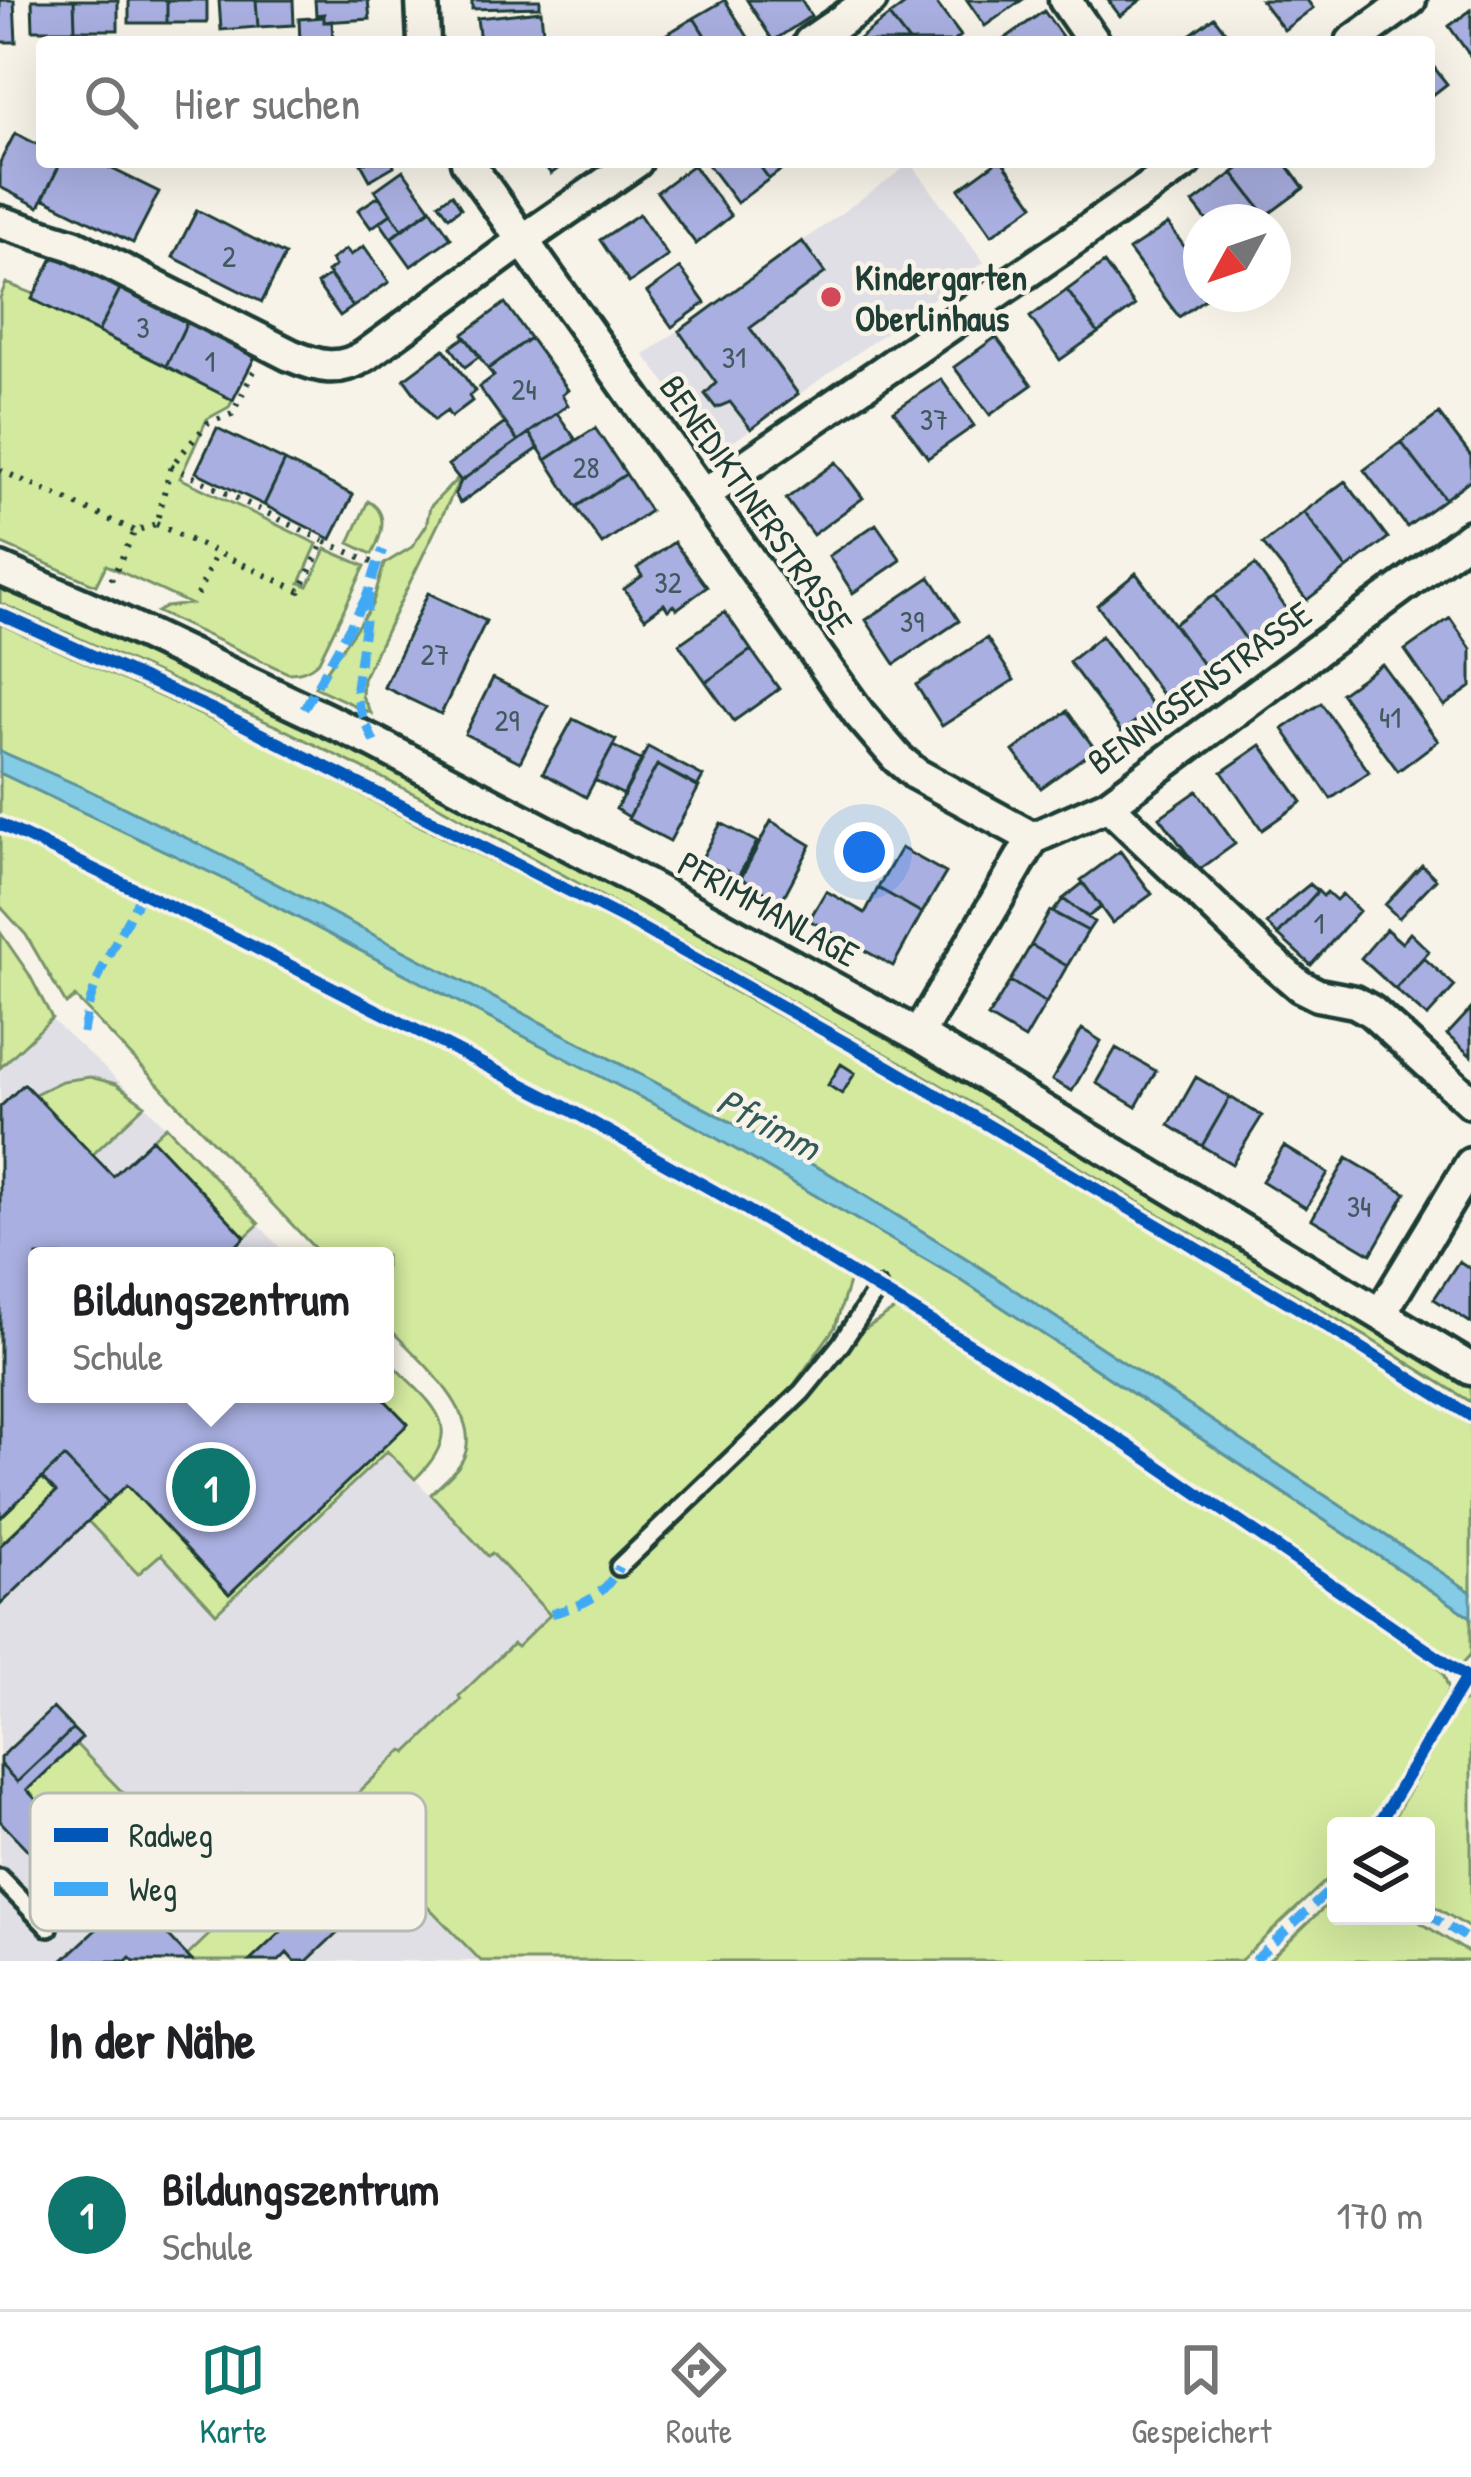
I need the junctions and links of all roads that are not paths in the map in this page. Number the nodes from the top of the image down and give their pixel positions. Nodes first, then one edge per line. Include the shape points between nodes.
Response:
1 (422, 0) edge
2 (871, 0) edge
3 (1065, 0) edge
4 (1410, 0) edge
5 (424, 36) edge
6 (819, 36) edge
7 (1090, 36) edge
8 (1360, 36) edge
9 (471, 168) edge
10 (627, 168) edge
11 (1174, 168) edge
12 (0, 222) edge
13 (523, 241) junction
14 (704, 495) junction
15 (1471, 536) edge
16 (0, 569) edge
17 (1108, 805) junction
18 (1033, 838) junction
19 (918, 1035) junction
20 (1471, 1102) edge
21 (1471, 1164) edge
22 (878, 1288) dead end
23 (1381, 1313) junction
24 (1471, 1369) edge
25 (620, 1567) dead end
26 (0, 1878) edge
27 (30, 1909) edge

1 - 5 street
2 - 6 street
3 - 7 street
4 - 8 street
9 - 13 street, BENEDIKTINERSTRASSE
10 - 13 street
11 - 14 street
12 - 13 street via 73,245 305,362 333,368 355,363
13 - 14 street, BENEDIKTINERSTRASSE
14 - 18 street, BENEDIKTINERSTRASSE via 897,758 936,788
15 - 17 street, BENNIGSENSTRASSE
16 - 19 street, PFRIMMANLAGE via 374,742
17 - 18 street, BENNIGSENSTRASSE
17 - 20 street via 1300,986 1371,1011
18 - 19 street
19 - 23 street, PFRIMMANLAGE
21 - 23 street
22 - 25 lane via 802,1392
23 - 24 street, PFRIMMANLAGE
26 - 27 lane

